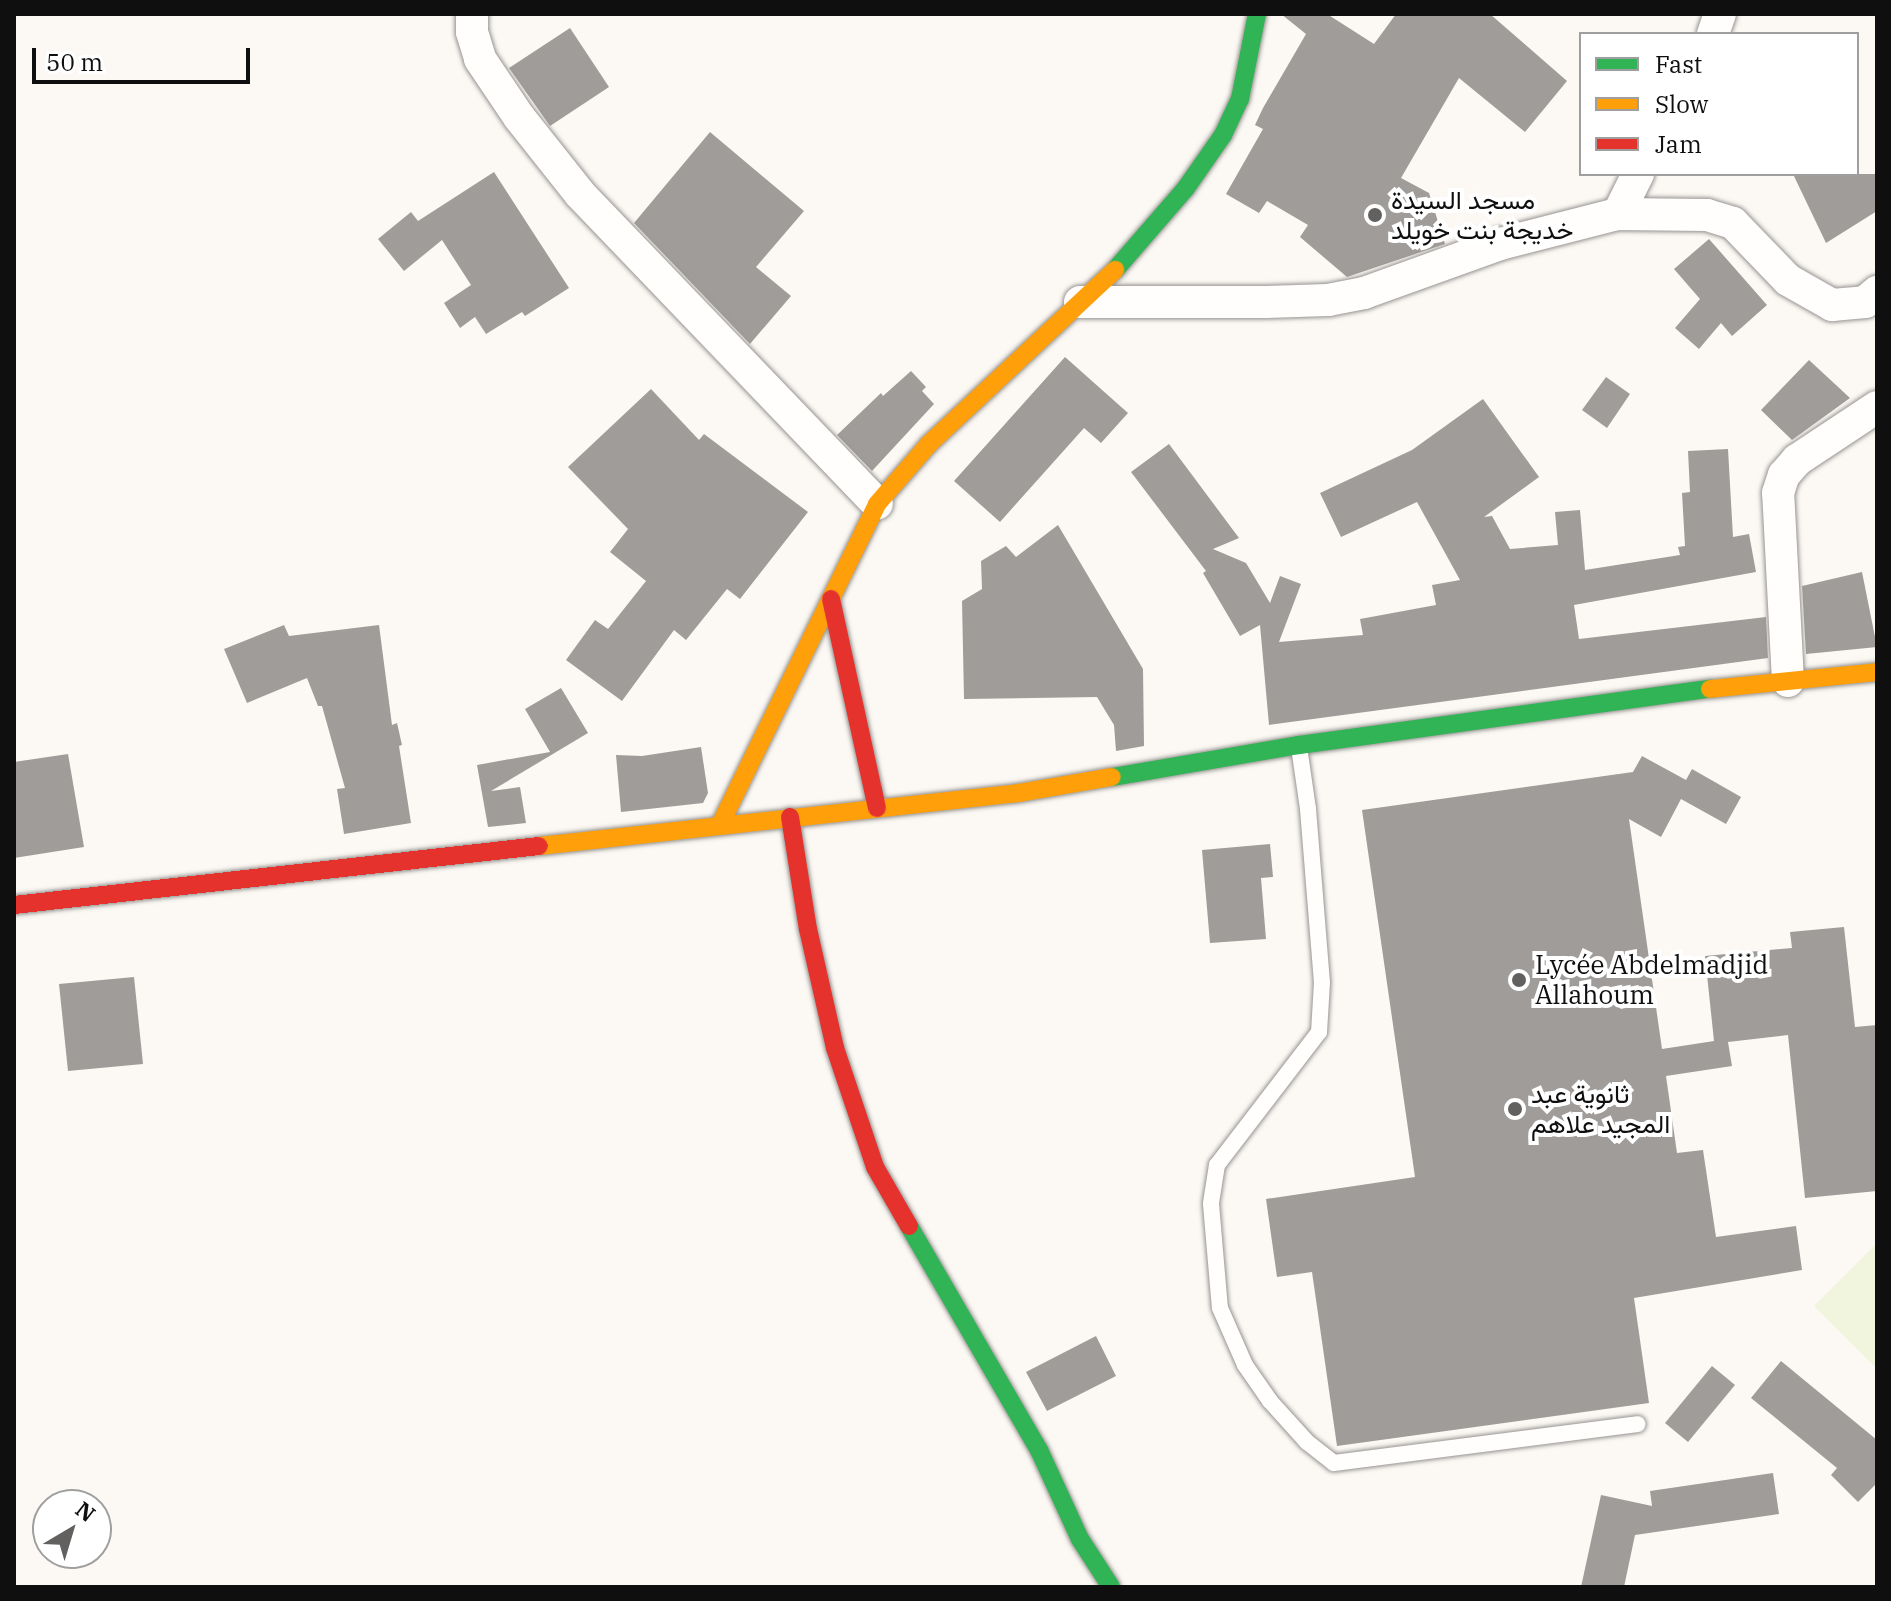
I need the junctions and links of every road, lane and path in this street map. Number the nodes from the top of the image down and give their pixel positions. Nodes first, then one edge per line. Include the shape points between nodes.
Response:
1 (472, 14) edge
2 (1257, 14) edge
3 (1637, 176) edge
4 (1618, 214) junction
5 (1877, 292) edge
6 (1080, 302) junction
7 (1877, 407) edge
8 (877, 504) junction
9 (831, 599) junction
10 (1877, 672) edge
11 (1788, 681) junction
12 (1299, 745) junction
13 (877, 808) junction
14 (790, 817) junction
15 (720, 825) junction
16 (14, 905) edge
17 (1638, 1424) dead end
18 (1111, 1587) edge

1 - 8 street via 480,59 580,194
2 - 6 street via 1240,99 1223,135 1131,255
3 - 4 street
4 - 5 street via 1707,215 1733,223 1788,280 1832,305 1865,302
4 - 6 street via 1500,244 1340,298
6 - 8 street via 929,444
7 - 11 street via 1797,460 1778,493
8 - 9 street
9 - 13 street
9 - 15 street
10 - 11 street
11 - 12 street
12 - 13 street via 1018,793
12 - 17 lane via 1322,982 1319,1032 1217,1165 1211,1204 1220,1308 1245,1365 1307,1442 1334,1463
13 - 14 street
14 - 15 street
14 - 18 street via 835,1048 875,1167 1039,1450 1080,1539
15 - 16 street

